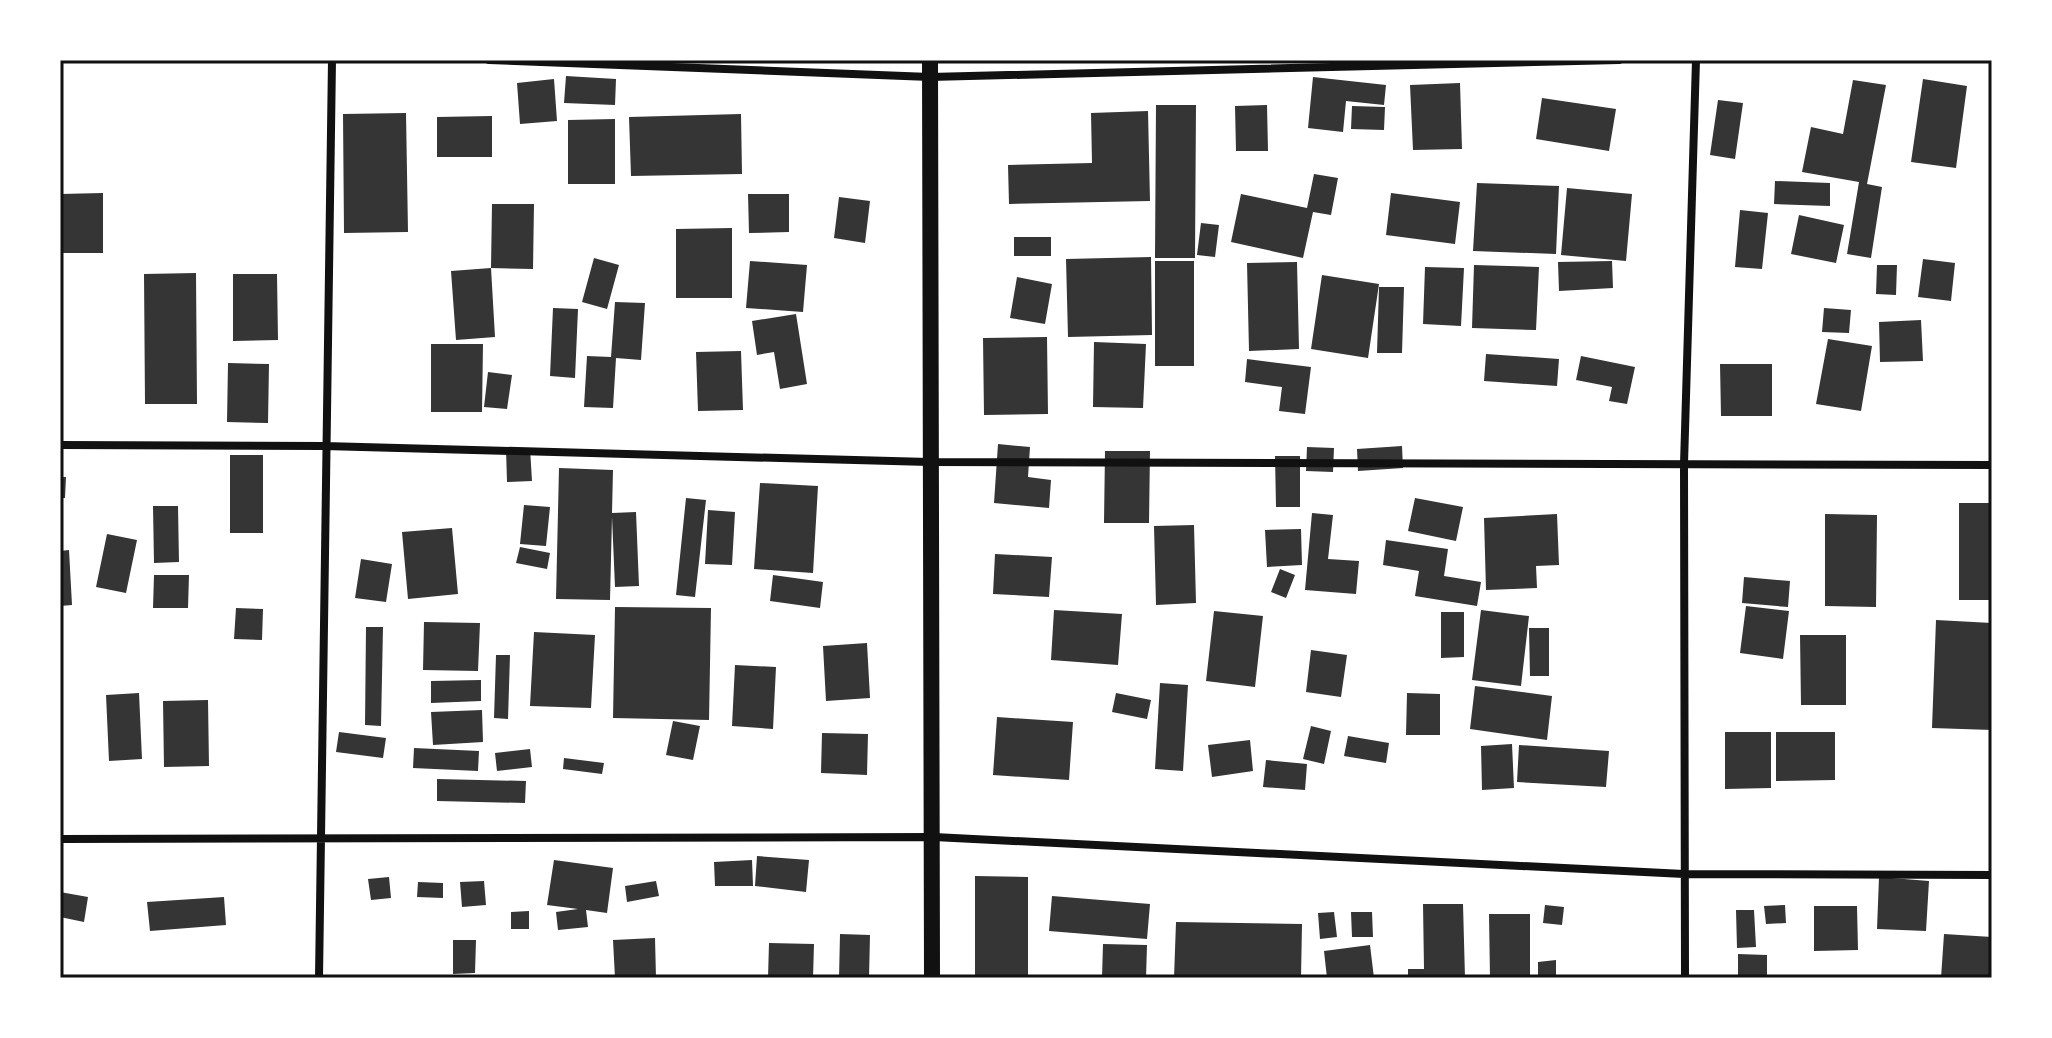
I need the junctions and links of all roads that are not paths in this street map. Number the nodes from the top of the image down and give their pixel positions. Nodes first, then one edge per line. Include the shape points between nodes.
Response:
1 (332, 60) edge
2 (489, 60) edge
3 (930, 60) edge
4 (1619, 60) edge
5 (1696, 60) edge
6 (930, 77) junction
7 (60, 445) edge
8 (324, 446) junction
9 (929, 462) junction
10 (1684, 464) junction
11 (1992, 465) edge
12 (934, 837) junction
13 (321, 838) junction
14 (60, 839) edge
15 (1684, 874) junction
16 (1992, 875) edge
17 (319, 978) edge
18 (932, 978) edge
19 (1685, 978) edge

1 - 8 street
2 - 6 street
3 - 6 main road
4 - 6 street
5 - 10 street
6 - 9 main road
7 - 8 street
8 - 9 street
8 - 13 street
9 - 10 street
9 - 12 main road
10 - 11 street
10 - 15 street
12 - 13 street
12 - 15 street
12 - 18 main road
13 - 14 street
13 - 17 street
15 - 16 street
15 - 19 street

